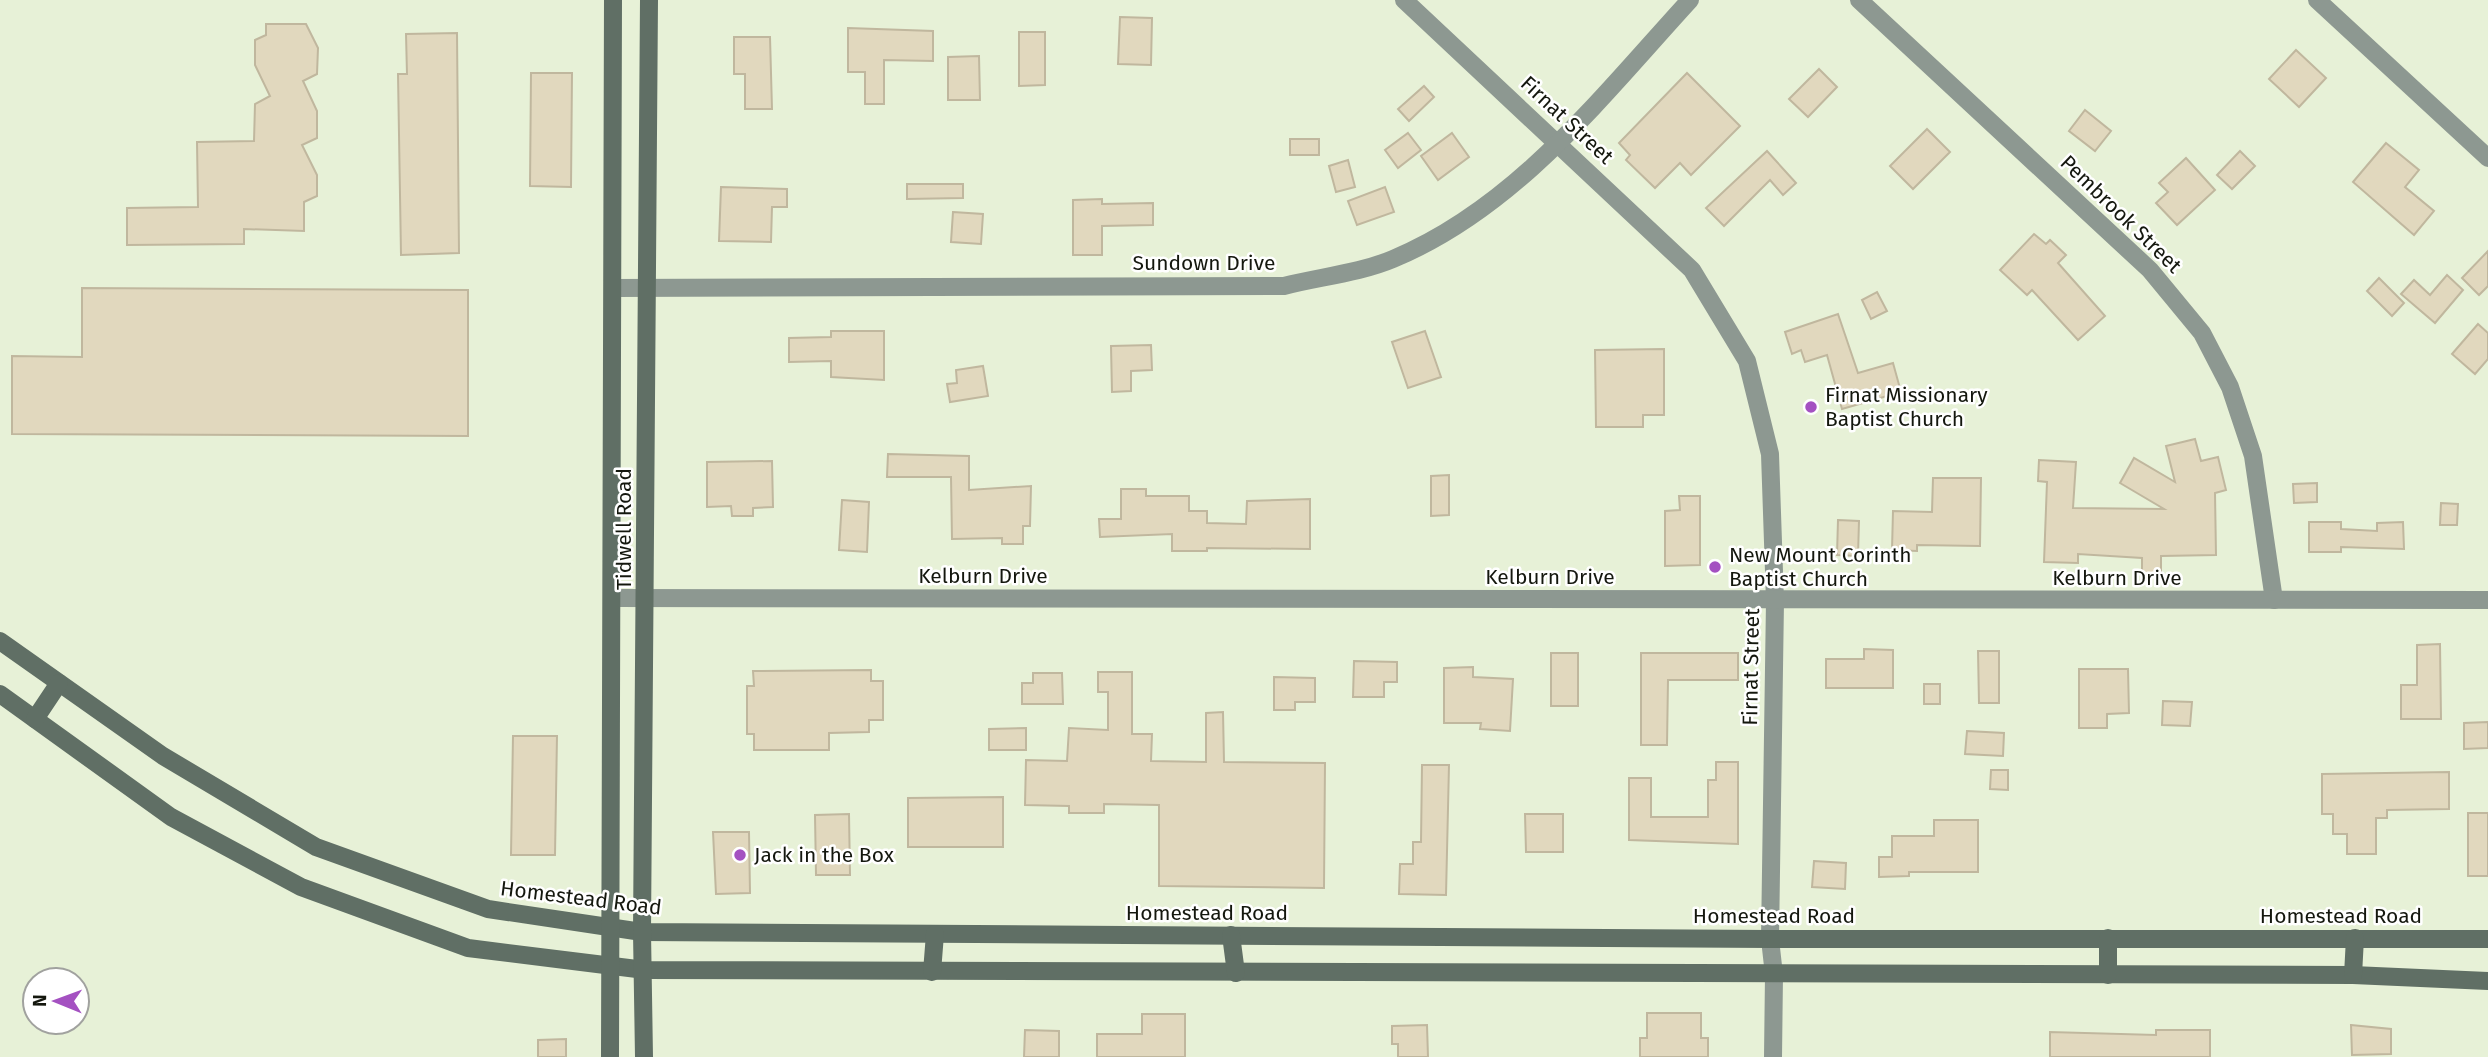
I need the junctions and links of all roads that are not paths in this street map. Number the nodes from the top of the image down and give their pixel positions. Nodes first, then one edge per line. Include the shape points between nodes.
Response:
1 (614, 0) edge
2 (649, 0) edge
3 (1404, 0) edge
4 (1690, 0) edge
5 (1859, 0) edge
6 (2317, 0) edge
7 (1559, 142) junction
8 (2488, 158) edge
9 (614, 288) junction
10 (646, 288) junction
11 (612, 598) junction
12 (647, 598) junction
13 (2274, 600) junction
14 (2488, 600) edge
15 (1775, 601) junction
16 (0, 641) edge
17 (59, 682) junction
18 (0, 694) edge
19 (35, 719) junction
20 (611, 927) junction
21 (642, 932) junction
22 (935, 933) junction
23 (1231, 936) junction
24 (2108, 938) junction
25 (2355, 938) junction
26 (1770, 939) junction
27 (2488, 939) edge
28 (612, 966) junction
29 (645, 970) junction
30 (932, 972) junction
31 (1236, 973) junction
32 (1774, 975) junction
33 (2109, 975) junction
34 (2353, 975) junction
35 (2488, 981) edge
36 (610, 1057) edge
37 (644, 1057) edge
38 (1773, 1057) edge

1 - 9 main road, Tidwell Road
2 - 10 main road, Tidwell Road
3 - 7 street, Firnat Street
4 - 7 street, Sundown Drive
5 - 13 street, Pembrook Street via 2150,270 2202,333 2230,387 2253,456
6 - 8 street
7 - 10 street, Sundown Drive via 1467,221 1391,260 1284,286
7 - 15 street, Firnat Street via 1692,270 1747,361 1770,454
9 - 10 street, Sundown Drive
9 - 11 main road, Tidwell Road
10 - 12 main road, Tidwell Road
11 - 12 street, Kelburn Drive
11 - 20 main road, Tidwell Road
12 - 15 street, Kelburn Drive
12 - 21 main road, Tidwell Road
13 - 14 street, Kelburn Drive
13 - 15 street, Kelburn Drive
15 - 26 street, Firnat Street
16 - 17 main road, Homestead Road
17 - 19 main road
17 - 20 main road, Homestead Road via 163,756 316,847 488,909
18 - 19 main road
19 - 28 main road via 171,817 301,887 468,948
20 - 21 main road, Homestead Road
20 - 28 main road, Tidwell Road
21 - 22 main road, Homestead Road
21 - 29 main road, Tidwell Road
22 - 23 main road, Homestead Road
22 - 30 main road
23 - 26 main road, Homestead Road
23 - 31 main road
24 - 25 main road, Homestead Road
24 - 26 main road, Homestead Road
24 - 33 main road
25 - 27 main road, Homestead Road
25 - 34 main road
26 - 32 street, Firnat Street
28 - 29 main road
28 - 36 main road, Tidwell Road
29 - 30 main road
29 - 37 main road, Tidwell Road
30 - 31 main road
31 - 32 main road
32 - 33 main road
32 - 38 street, Firnat Street
33 - 34 main road
34 - 35 main road

